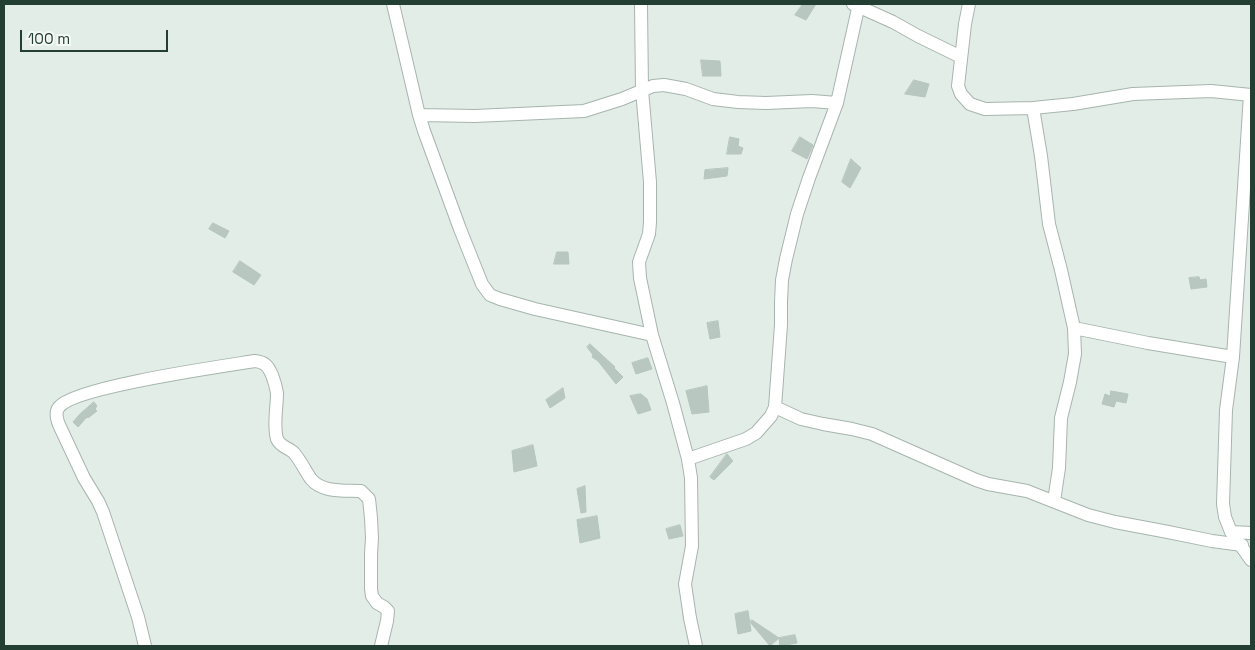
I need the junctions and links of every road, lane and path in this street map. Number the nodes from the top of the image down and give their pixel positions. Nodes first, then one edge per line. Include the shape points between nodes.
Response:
1 (392, 4) edge
2 (641, 4) edge
3 (857, 4) edge
4 (968, 4) edge
5 (961, 57) junction
6 (642, 90) junction
7 (1251, 95) edge
8 (837, 103) junction
9 (1033, 108) junction
10 (419, 115) junction
11 (1074, 328) junction
12 (652, 335) junction
13 (1233, 357) junction
14 (775, 407) junction
15 (688, 459) junction
16 (1054, 502) junction
17 (1231, 532) junction
18 (1251, 533) edge
19 (1242, 545) junction
20 (1251, 560) edge
21 (144, 646) edge
22 (381, 646) edge
23 (696, 646) edge

1 - 10 street
2 - 6 street
3 - 5 street
3 - 8 street
4 - 5 street
5 - 9 street via 958,86 970,104 986,109
6 - 8 street via 658,85 738,102
6 - 10 street via 584,111
6 - 12 street via 650,222 639,262
7 - 9 street via 1211,92 1133,94
7 - 13 street
8 - 14 street via 797,214 786,259
9 - 11 street via 1049,224
10 - 12 street via 460,229 482,284 490,295 536,309
11 - 13 street
11 - 16 street via 1075,354 1061,418
12 - 15 street
13 - 17 street via 1226,410 1223,490 1224,510
14 - 15 street via 756,433 746,439
14 - 16 street via 801,418 872,434 976,480 1027,491
15 - 23 street via 692,546 685,584
16 - 19 street via 1114,522
17 - 18 street
17 - 19 street
19 - 20 street
21 - 22 street via 138,617 104,512 60,429 57,412 61,405 72,399 111,387 255,361 269,368 277,391 276,428 280,443 294,452 316,484 335,490 361,491 369,499 372,596 388,611

